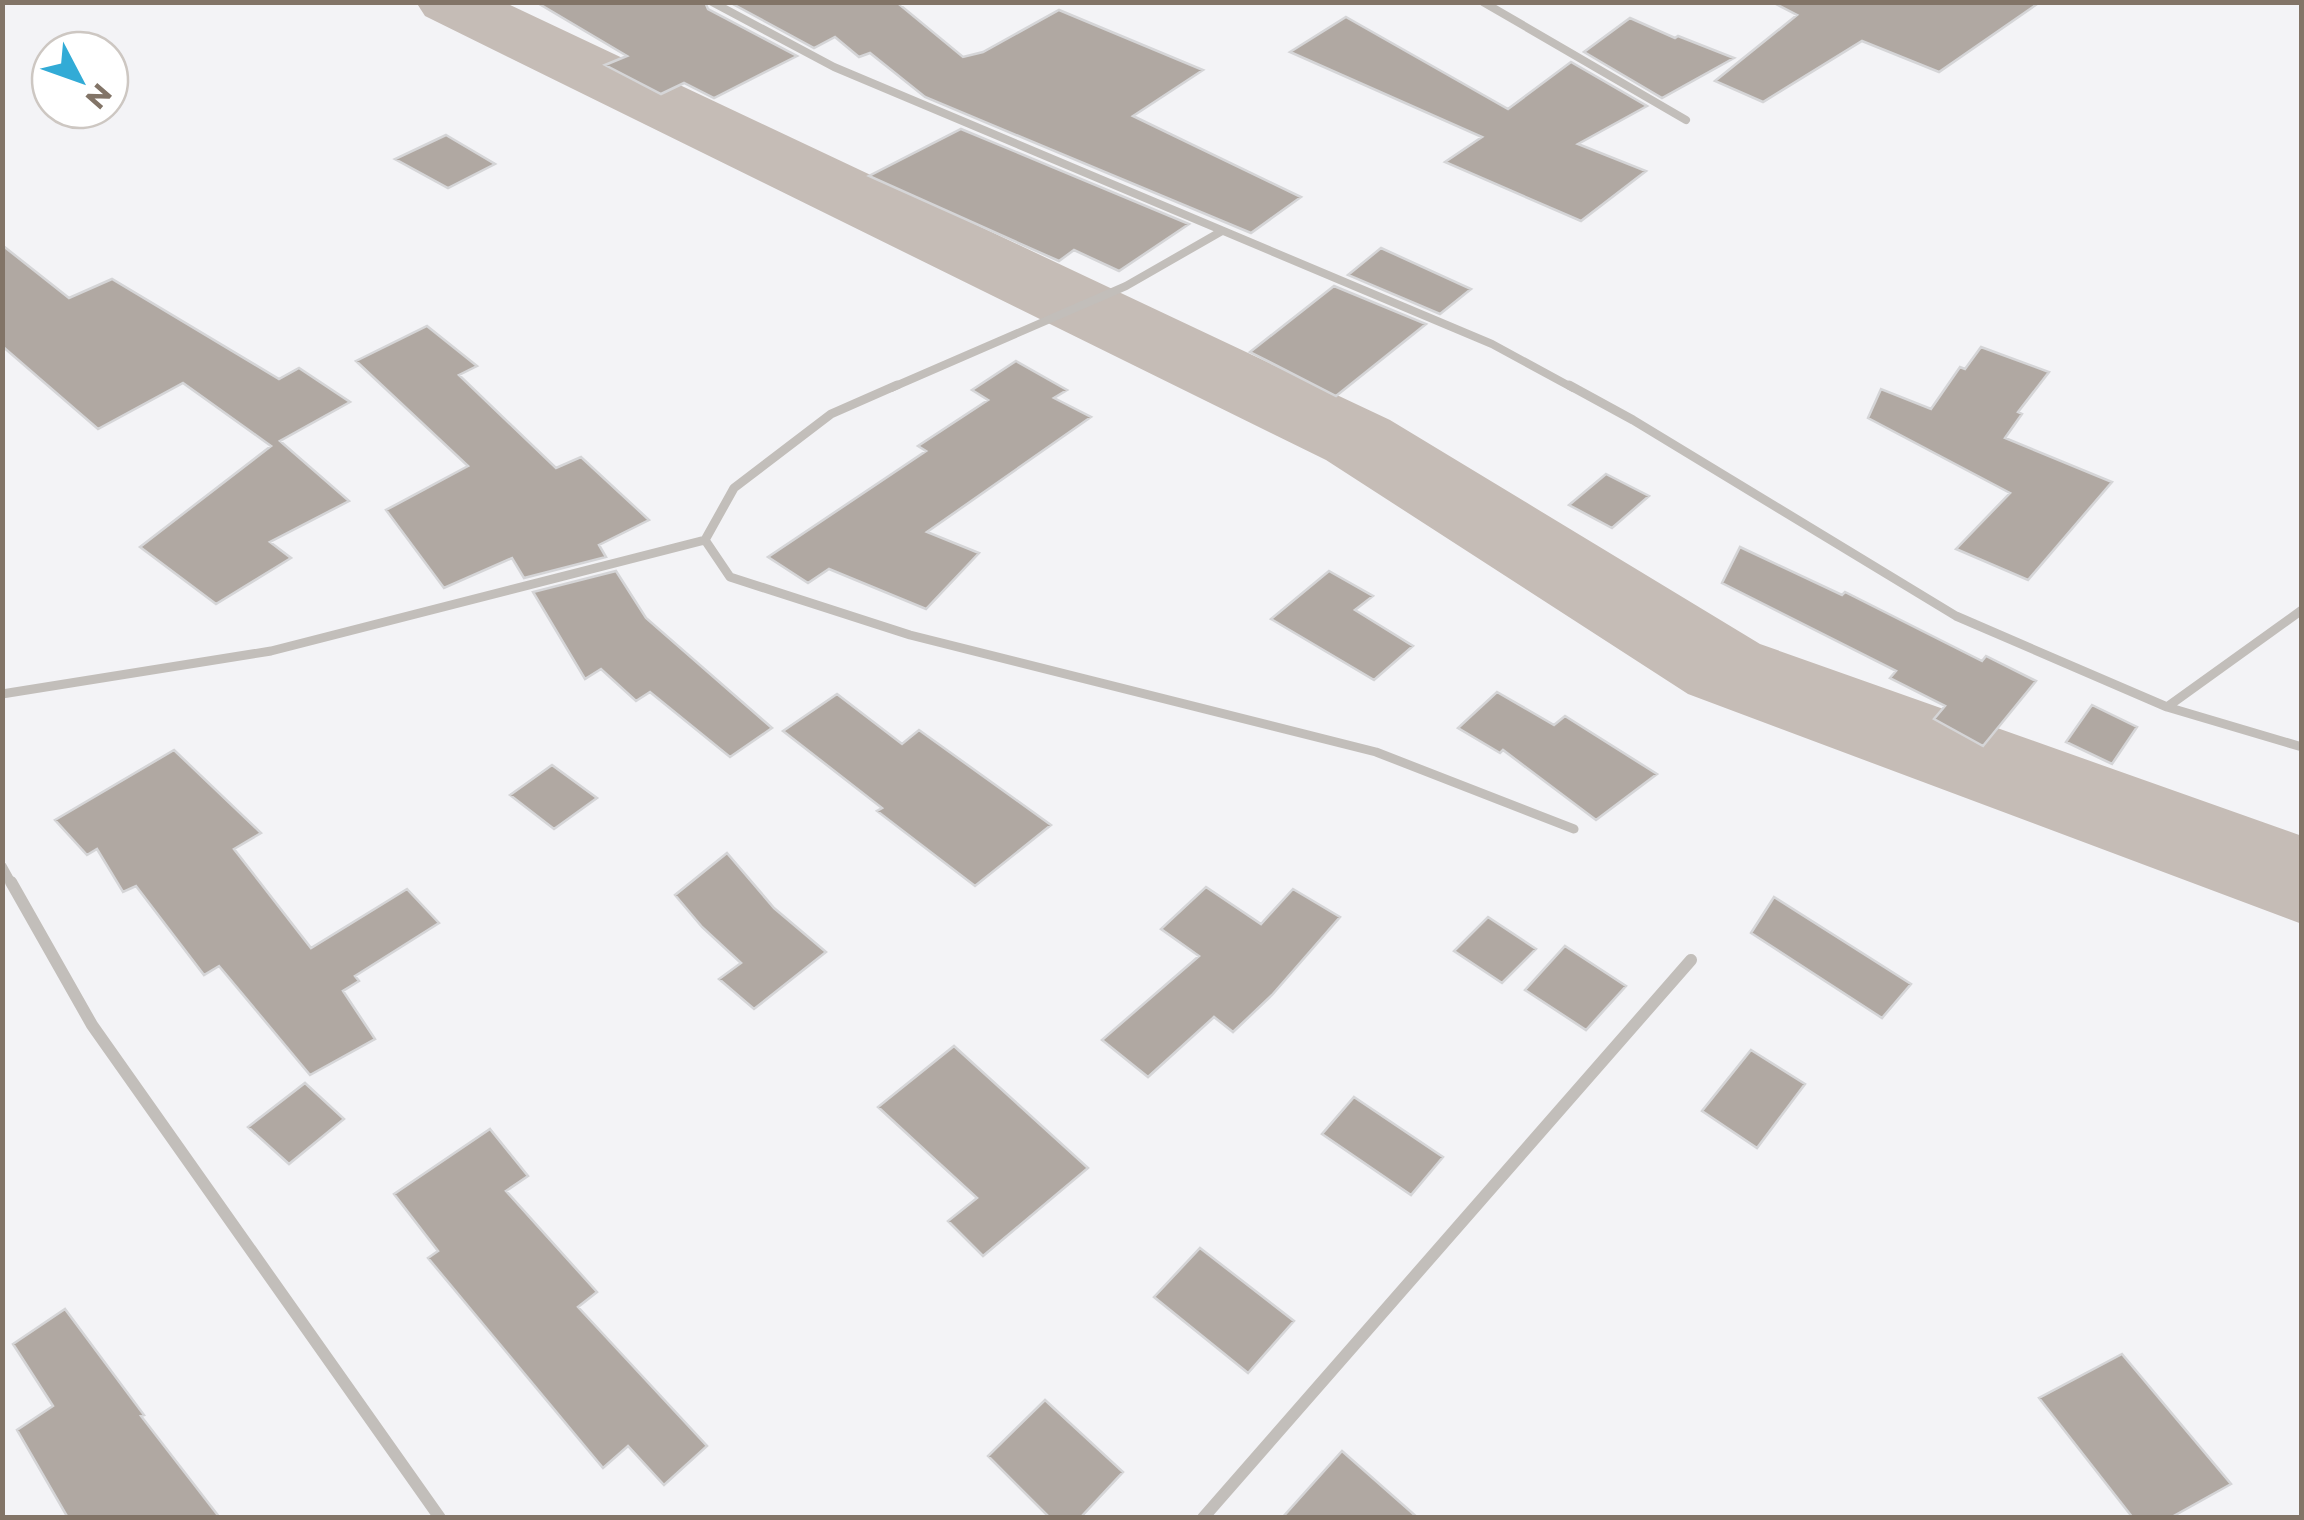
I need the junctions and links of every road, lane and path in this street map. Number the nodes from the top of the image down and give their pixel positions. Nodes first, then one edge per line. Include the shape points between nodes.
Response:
1 (712, 2) edge
2 (1483, 2) edge
3 (1686, 120) dead end
4 (1222, 230) junction
5 (705, 540) junction
6 (2302, 610) edge
7 (2, 694) edge
8 (2167, 706) junction
9 (2302, 747) edge
10 (1574, 829) dead end
11 (2, 866) edge
12 (1691, 960) dead end
13 (440, 1518) edge
14 (1203, 1518) edge

1 - 4 street via 834,66
2 - 3 street
4 - 5 street via 1126,286 831,414 734,488
4 - 8 street via 1492,344 1632,420 1956,616
5 - 7 street via 271,651
5 - 10 street via 730,577 910,635 1376,752
6 - 8 street
8 - 9 street
11 - 13 street via 92,1025
12 - 14 street

